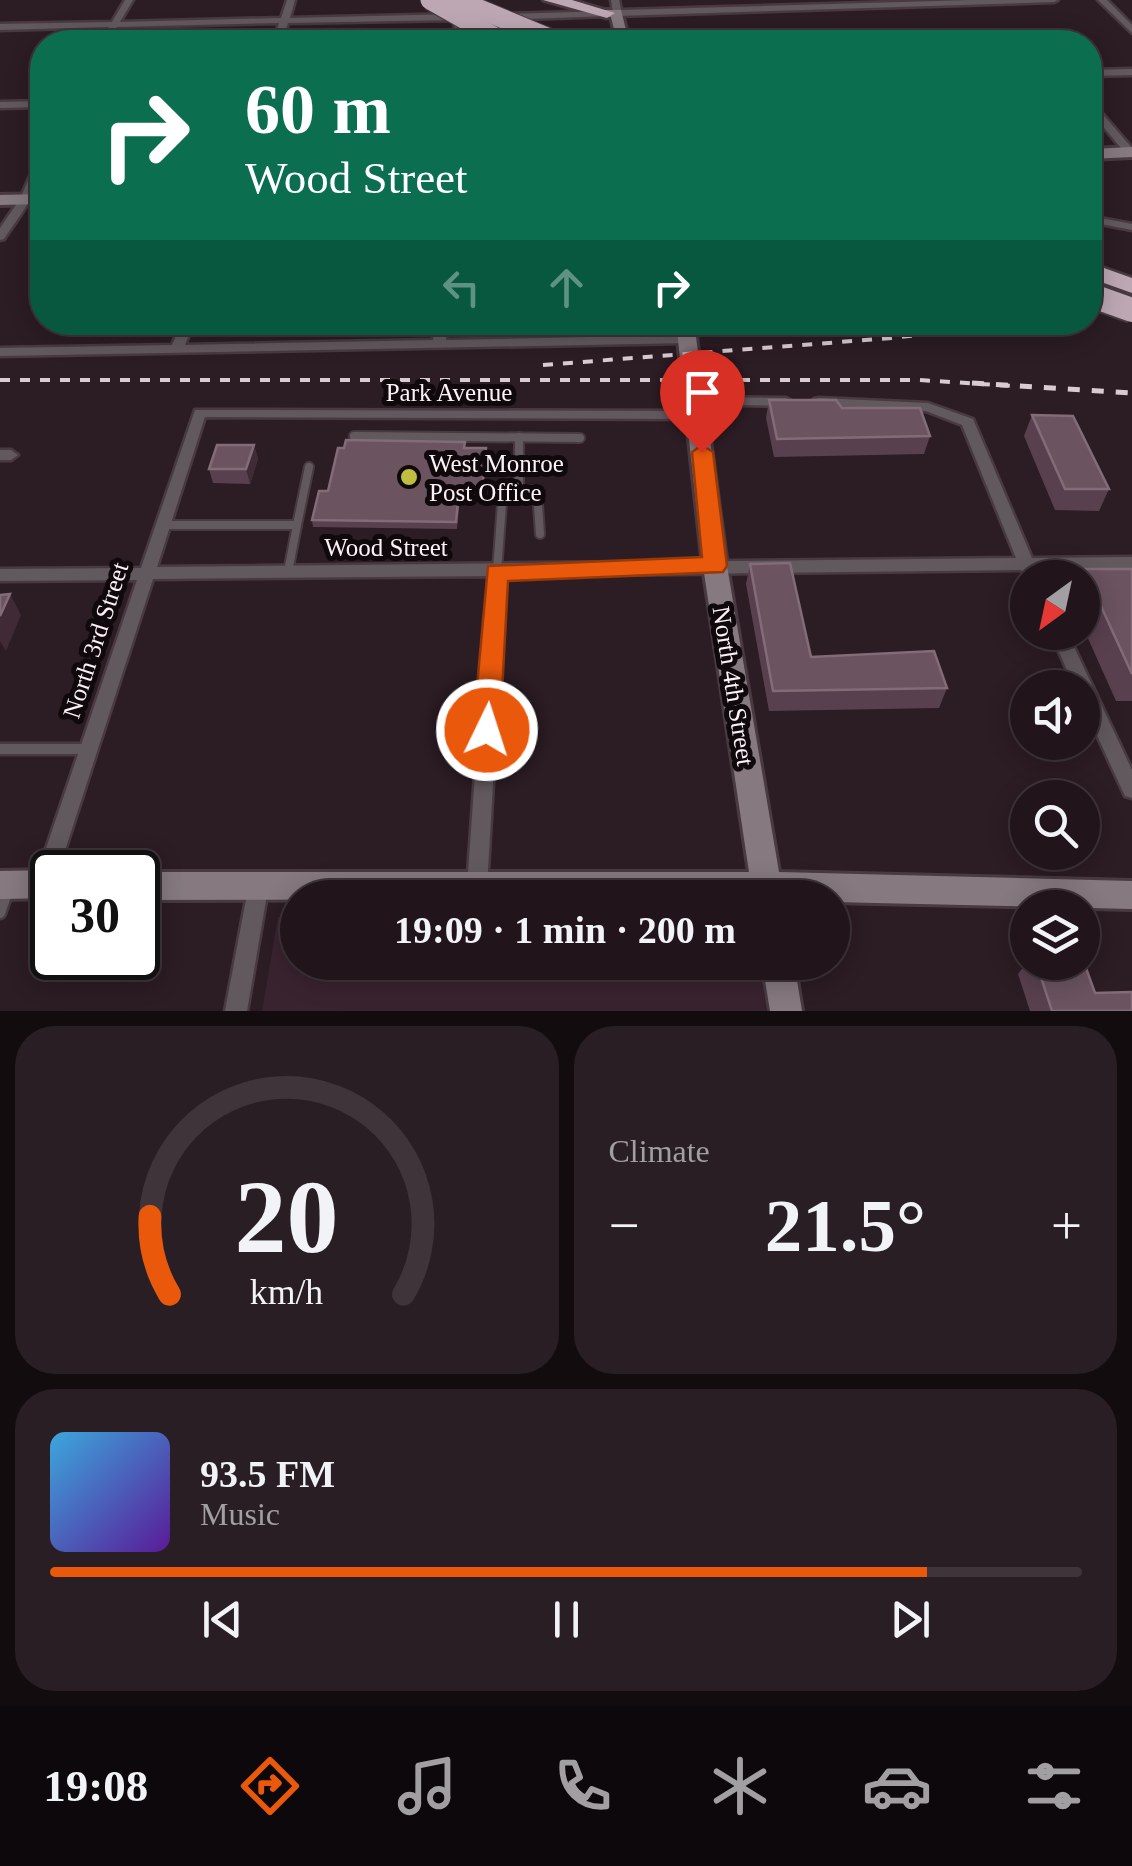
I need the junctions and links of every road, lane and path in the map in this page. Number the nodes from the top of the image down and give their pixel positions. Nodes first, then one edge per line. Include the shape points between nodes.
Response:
1 (128, 0) edge
2 (291, 0) edge
3 (430, 0) edge
4 (553, 0) edge
5 (566, 0) edge
6 (1054, 0) edge
7 (1102, 0) edge
8 (956, 2) edge
9 (824, 3) edge
10 (740, 4) edge
11 (459, 9) edge
12 (613, 9) edge
13 (539, 16) junction
14 (286, 20) junction
15 (114, 24) junction
16 (0, 27) edge
17 (111, 30) edge
18 (282, 30) edge
19 (483, 30) edge
20 (501, 30) edge
21 (523, 30) edge
22 (1132, 30) edge
23 (1132, 72) edge
24 (1102, 73) edge
25 (30, 105) edge
26 (0, 106) edge
27 (1102, 118) edge
28 (1131, 152) edge
29 (1102, 153) edge
30 (30, 199) edge
31 (0, 200) edge
32 (30, 203) edge
33 (1102, 221) edge
34 (1132, 226) edge
35 (0, 237) edge
36 (1102, 280) edge
37 (1102, 284) edge
38 (1102, 286) edge
39 (1132, 286) edge
40 (1132, 301) edge
41 (1132, 310) edge
42 (183, 335) edge
43 (440, 335) edge
44 (610, 335) edge
45 (687, 335) edge
46 (439, 344) junction
47 (178, 347) junction
48 (0, 352) edge
49 (697, 408) junction
50 (200, 413) joint
51 (354, 436) edge
52 (519, 437) junction
53 (580, 438) dead end
54 (309, 467) dead end
55 (519, 490) junction
56 (162, 525) junction
57 (296, 526) junction
58 (540, 534) dead end
59 (1025, 560) edge
60 (1132, 563) edge
61 (1100, 565) edge
62 (715, 566) junction
63 (1010, 570) edge
64 (146, 571) junction
65 (288, 572) junction
66 (496, 572) junction
67 (0, 575) edge
68 (1066, 650) edge
69 (0, 749) edge
70 (88, 749) junction
71 (1132, 790) edge
72 (58, 850) edge
73 (477, 880) edge
74 (765, 880) edge
75 (160, 887) edge
76 (30, 888) edge
77 (258, 889) junction
78 (280, 889) edge
79 (850, 893) edge
80 (3, 894) edge
81 (1132, 895) edge
82 (781, 980) edge
83 (236, 1011) edge
84 (786, 1011) edge

1 - 15 street
2 - 14 street
3 - 19 highway, bridge
3 - 20 highway, bridge
4 - 5 highway
4 - 12 highway
4 - 13 highway via 555,6
6 - 8 street
7 - 22 street
8 - 9 street
9 - 10 street
10 - 12 street
11 - 13 street
11 - 14 street
11 - 21 highway, bridge
12 - 13 street
14 - 15 street
14 - 18 street
15 - 16 street
15 - 17 street
23 - 24 street
25 - 26 street
27 - 28 street
28 - 29 street
30 - 31 street
32 - 35 street
33 - 34 street
36 - 39 highway
37 - 40 highway
38 - 41 highway, bridge
42 - 47 street
43 - 46 street
44 - 46 street
45 - 49 street, North 4th Street
46 - 47 street
47 - 48 street
49 - 50 street, Park Avenue
49 - 59 street, Park Avenue via 868,402 957,415 972,428
49 - 62 street, North 4th Street
50 - 56 street, North 3rd Street
51 - 52 lane
52 - 53 lane
52 - 55 lane
54 - 57 lane
55 - 58 lane via 537,490
55 - 66 lane via 503,490
56 - 57 lane
56 - 64 street, North 3rd Street
57 - 65 lane
60 - 61 street, Wood Street
62 - 63 street, Wood Street
62 - 66 street, Wood Street
62 - 74 street, North 4th Street
64 - 65 street, Wood Street
64 - 67 street, Wood Street
64 - 70 street, North 3rd Street
65 - 66 street, Wood Street
66 - 73 street
68 - 71 street
69 - 70 lane
70 - 72 street, North 3rd Street
75 - 77 street
76 - 80 street
77 - 78 street
77 - 83 street
79 - 81 street
82 - 84 street

